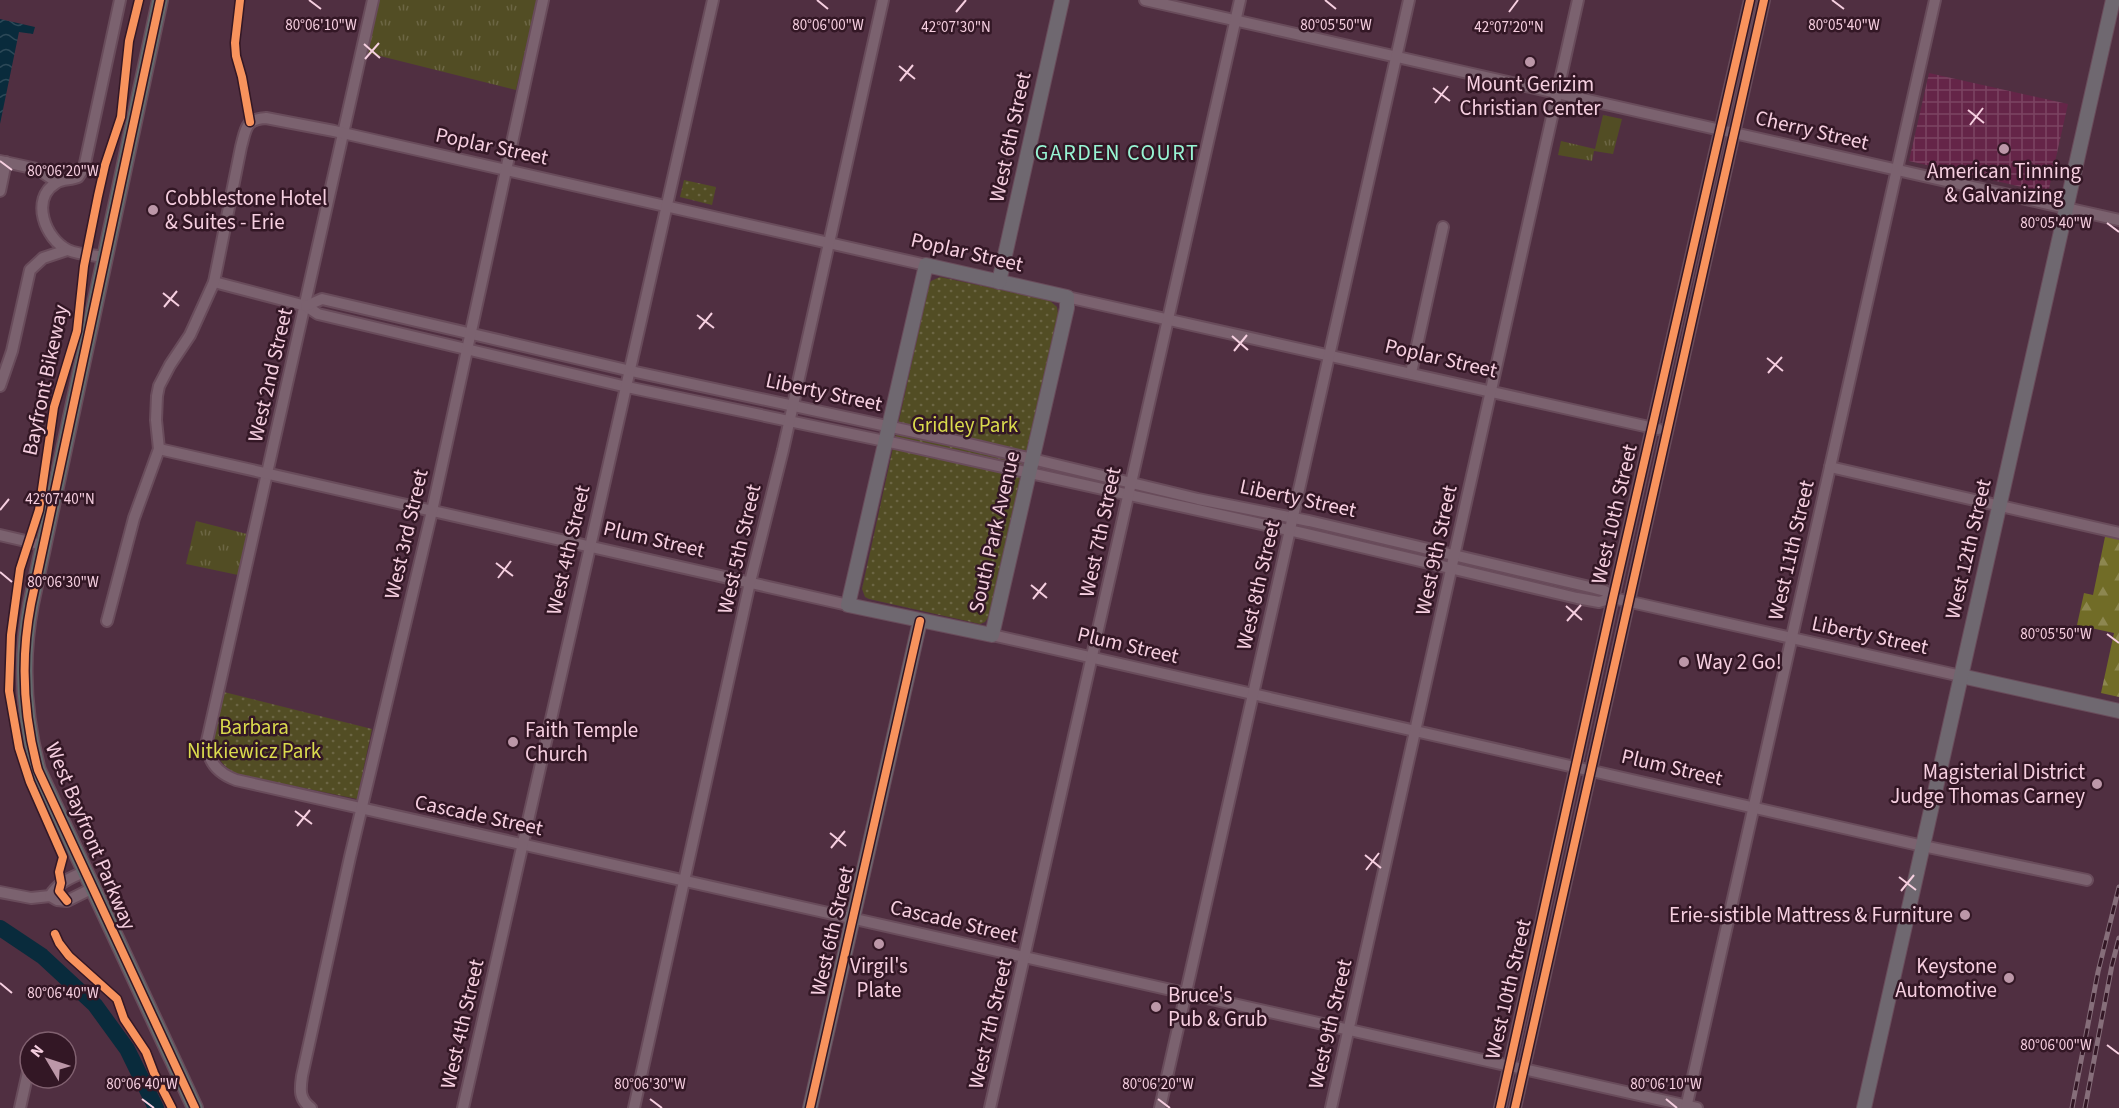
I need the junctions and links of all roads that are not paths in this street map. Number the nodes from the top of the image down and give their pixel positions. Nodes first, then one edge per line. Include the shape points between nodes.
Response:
1 (120, 0) edge
2 (160, 0) edge
3 (373, 0) edge
4 (543, 0) edge
5 (713, 0) edge
6 (883, 0) edge
7 (1062, 0) edge
8 (1145, 0) edge
9 (1240, 0) edge
10 (1409, 0) edge
11 (1578, 0) edge
12 (1750, 0) edge
13 (1764, 0) edge
14 (1935, 0) edge
15 (2113, 0) edge
16 (1235, 20) junction
17 (1396, 56) junction
18 (1557, 93) junction
19 (1720, 130) junction
20 (1734, 133) junction
21 (344, 134) junction
22 (3, 162) edge
23 (1897, 169) junction
24 (505, 170) junction
25 (57, 183) junction
26 (0, 191) edge
27 (666, 206) junction
28 (2067, 208) junction
29 (2119, 220) edge
30 (1443, 227) dead end
31 (828, 243) junction
32 (67, 250) junction
33 (105, 257) junction
34 (926, 265) junction
35 (1687, 278) junction
36 (1701, 281) junction
37 (214, 282) junction
38 (999, 282) junction
39 (1067, 297) junction
40 (306, 306) junction
41 (1167, 318) junction
42 (471, 334) junction
43 (468, 349) junction
44 (1330, 355) junction
45 (4, 362) edge
46 (631, 372) junction
47 (1412, 374) junction
48 (0, 386) edge
49 (627, 387) junction
50 (1491, 391) junction
51 (793, 407) junction
52 (789, 422) junction
53 (889, 427) junction
54 (1653, 428) junction
55 (1667, 431) junction
56 (886, 442) junction
57 (159, 449) junction
58 (1031, 466) junction
59 (1830, 467) junction
60 (267, 473) junction
61 (1131, 482) junction
62 (1128, 495) junction
63 (2000, 505) junction
64 (432, 511) junction
65 (1293, 518) junction
66 (1290, 531) junction
67 (2119, 532) edge
68 (0, 535) edge
69 (44, 545) junction
70 (589, 546) junction
71 (1455, 556) junction
72 (1452, 569) junction
73 (750, 582) junction
74 (1613, 598) junction
75 (1629, 601) junction
76 (848, 605) junction
77 (107, 621) dead end
78 (921, 621) junction
79 (992, 635) junction
80 (1791, 639) junction
81 (1092, 658) junction
82 (1961, 676) junction
83 (1253, 695) junction
84 (2119, 711) edge
85 (1414, 731) junction
86 (209, 759) joint
87 (1576, 767) junction
88 (1591, 770) junction
89 (1754, 807) junction
90 (361, 809) junction
91 (523, 844) junction
92 (1923, 846) junction
93 (86, 871) junction
94 (2087, 879) dead end
95 (685, 880) junction
96 (93, 888) junction
97 (0, 892) edge
98 (50, 896) junction
99 (1543, 916) junction
100 (853, 918) junction
101 (1557, 919) junction
102 (1025, 957) junction
103 (1186, 993) junction
104 (1349, 1030) junction
105 (1509, 1066) junction
106 (1523, 1069) junction
107 (24, 1090) edge
108 (1690, 1107) edge
109 (20, 1108) edge
110 (195, 1108) edge
111 (311, 1108) edge
112 (463, 1108) edge
113 (634, 1108) edge
114 (810, 1108) edge
115 (990, 1108) edge
116 (1160, 1108) edge
117 (1331, 1108) edge
118 (1500, 1108) edge
119 (1515, 1108) edge
120 (1864, 1108) edge

1 - 25 street via 84,168 78,177
2 - 33 highway, West Bayfront Parkway
3 - 21 street, West 2nd Street
4 - 24 street, West 3rd Street
5 - 27 street, West 4th Street
6 - 31 street, West 5th Street
7 - 38 main road, West 6th Street
8 - 16 street, Cherry Street
9 - 16 street, West 7th Street
10 - 17 street, West 8th Street
11 - 18 street, West 9th Street
12 - 19 street, West 10th Street
13 - 20 street, West 10th Street
14 - 23 street, West 11th Street
15 - 28 main road, West 12th Street
16 - 17 street, Cherry Street
16 - 41 street, West 7th Street
17 - 18 street, Cherry Street
17 - 44 street, West 8th Street
18 - 19 street, Cherry Street
18 - 50 street, West 9th Street
19 - 20 street, Cherry Street
19 - 35 street, West 10th Street
20 - 23 street, Cherry Street
20 - 36 street, West 10th Street
21 - 24 street, Poplar Street
21 - 37 street, Poplar Street via 266,118 250,122 241,147
21 - 40 street, West 2nd Street
22 - 25 street via 37,169
22 - 26 street
23 - 28 street, Cherry Street
23 - 59 street, West 11th Street
24 - 27 street, Poplar Street
24 - 42 street, West 3rd Street
25 - 32 street via 46,196 42,216
27 - 31 street, Poplar Street
27 - 46 street, West 4th Street
28 - 29 street, Cherry Street
28 - 63 main road, West 12th Street
30 - 47 street
31 - 34 street, Poplar Street
31 - 51 street, West 5th Street
32 - 33 street
32 - 45 street via 43,258 30,270
33 - 69 highway, West Bayfront Parkway
34 - 38 main road, Poplar Street
34 - 53 main road
35 - 36 street
35 - 54 street, West 10th Street
36 - 55 street, West 10th Street
37 - 40 street, Liberty Street
37 - 57 street via 197,321 159,386
38 - 39 main road, Poplar Street
39 - 41 street, Poplar Street
39 - 58 main road, South Park Avenue
40 - 42 street, Liberty Street via 322,300
40 - 43 street, Liberty Street via 318,314
40 - 60 street, West 2nd Street
41 - 44 street, Poplar Street
41 - 61 street, West 7th Street
42 - 43 street, West 3rd Street
42 - 46 street, Liberty Street
43 - 49 street, Liberty Street
43 - 64 street, West 3rd Street
44 - 47 street, Poplar Street
44 - 65 street, West 8th Street
45 - 48 street
46 - 49 street, West 4th Street
46 - 51 street, Liberty Street
47 - 50 street, Poplar Street
49 - 52 street, Liberty Street
49 - 70 street, West 4th Street
50 - 54 street, Poplar Street
50 - 71 street, West 9th Street
51 - 52 street, West 5th Street
51 - 53 street, Liberty Street
52 - 56 street, Liberty Street
52 - 73 street, West 5th Street
53 - 56 main road
53 - 58 street, Liberty Street
54 - 55 street, Poplar Street
54 - 74 street, West 10th Street
55 - 75 street, West 10th Street
56 - 58 street, Liberty Street
56 - 76 main road
57 - 60 street, Plum Street
57 - 77 street via 134,518
58 - 61 street, Liberty Street
58 - 62 street, Liberty Street
58 - 79 main road, South Park Avenue
59 - 63 street
59 - 80 street, West 11th Street
60 - 64 street, Plum Street
60 - 86 street, West 2nd Street via 207,741
61 - 62 street, West 7th Street
61 - 65 street, Liberty Street
62 - 66 street, Liberty Street
62 - 81 street, West 7th Street
63 - 67 street
63 - 82 main road, West 12th Street
64 - 70 street, Plum Street
64 - 90 street, West 3rd Street
65 - 66 street, West 8th Street
65 - 71 street, Liberty Street
66 - 72 street, Liberty Street
66 - 83 street, West 8th Street
68 - 69 street
69 - 93 highway, West Bayfront Parkway via 24,647 28,725 38,770
70 - 73 street, Plum Street
70 - 91 street, West 4th Street
71 - 72 street, West 9th Street
71 - 74 street, Liberty Street via 1594,588
72 - 74 street, Liberty Street via 1599,602
72 - 85 street, West 9th Street
73 - 76 street, Plum Street
73 - 95 street, West 5th Street
74 - 75 street, Liberty Street
74 - 87 street, West 10th Street
75 - 80 street, Liberty Street
75 - 88 street, West 10th Street
76 - 78 main road, Plum Street
78 - 79 main road, Plum Street
78 - 100 main road, West 6th Street
79 - 81 street, Plum Street
80 - 82 street, Liberty Street
80 - 89 street, West 11th Street
81 - 83 street, Plum Street
81 - 102 street, West 7th Street
82 - 84 main road, Liberty Street
82 - 92 main road, West 12th Street
83 - 85 street, Plum Street
83 - 103 street, West 8th Street
85 - 87 street, Plum Street
85 - 104 street, West 9th Street
86 - 90 street, Cascade Street via 236,780
87 - 88 street, Plum Street
87 - 99 street, West 10th Street
88 - 89 street, Plum Street
88 - 101 street, West 10th Street
89 - 92 street, Plum Street
89 - 108 street, West 11th Street
90 - 91 street, Cascade Street
90 - 111 street, West 3rd Street via 302,1076 300,1092
91 - 95 street, Cascade Street
91 - 112 street, West 4th Street
92 - 94 street, Plum Street
92 - 120 main road, West 12th Street
93 - 96 highway, West Bayfront Parkway
93 - 98 street via 55,887
95 - 100 street, Cascade Street
95 - 113 street, West 5th Street
96 - 98 street via 67,901
96 - 110 highway, West Bayfront Parkway
97 - 98 street via 31,898
99 - 101 street
99 - 105 street, West 10th Street
100 - 102 street, Cascade Street
100 - 114 main road, West 6th Street
101 - 106 street, West 10th Street
102 - 103 street, Cascade Street
102 - 115 street, West 7th Street
103 - 104 street, Cascade Street
103 - 116 street, West 8th Street
104 - 105 street, Cascade Street
104 - 117 street, West 9th Street
105 - 106 street, Cascade Street
105 - 118 street, West 10th Street
106 - 108 street, Cascade Street
106 - 119 street, West 10th Street
107 - 109 street

